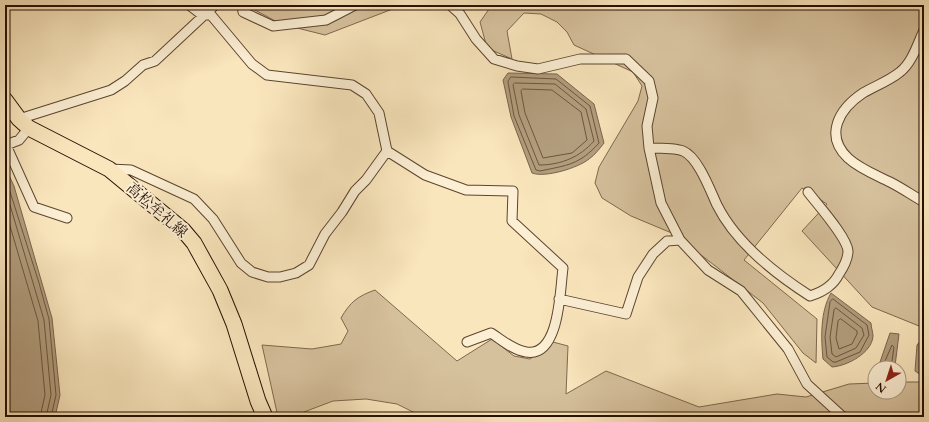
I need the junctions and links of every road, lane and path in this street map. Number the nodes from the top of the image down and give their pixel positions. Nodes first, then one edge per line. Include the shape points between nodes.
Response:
1 (189, 5) edge
2 (215, 5) edge
3 (242, 5) edge
4 (355, 5) edge
5 (450, 5) edge
6 (202, 15) junction
7 (924, 30) edge
8 (5, 100) edge
9 (24, 124) junction
10 (649, 148) junction
11 (387, 152) junction
12 (109, 169) junction
13 (808, 192) dead end
14 (924, 202) edge
15 (67, 218) dead end
16 (680, 240) junction
17 (559, 299) junction
18 (467, 342) dead end
19 (265, 417) edge
20 (843, 417) edge

1 - 6 street
2 - 6 street
3 - 4 street via 243,12 273,26 326,20
5 - 10 street via 494,58 517,66 538,68 580,59 626,59 649,81 653,98 646,126
6 - 9 street via 155,61 143,66 111,90
6 - 11 street via 211,15 252,64 267,75 352,85 366,94 379,113
7 - 14 street via 901,72 863,94 846,108 836,126 835,138 848,157 858,166
8 - 9 main road, 高松牟礼線
9 - 12 main road, 高松牟礼線
9 - 15 street via 19,140 6,145 34,207
10 - 13 street via 683,151 695,161 723,218 746,245 810,296 834,283 844,267 848,250 841,234
10 - 16 street via 661,203
11 - 12 street via 324,234 309,265 296,274 280,277 268,277 252,272 241,263 213,219 194,199 131,170
11 - 17 street via 425,175 466,190 513,191 512,221 563,268
12 - 19 main road, 高松牟礼線 via 183,230 194,243 220,290 234,324
16 - 17 street via 667,241 653,254 638,277 626,314
16 - 20 street via 708,270 741,291 788,348 807,384
17 - 18 street via 556,328 549,342 536,351 527,352 510,346 491,333

